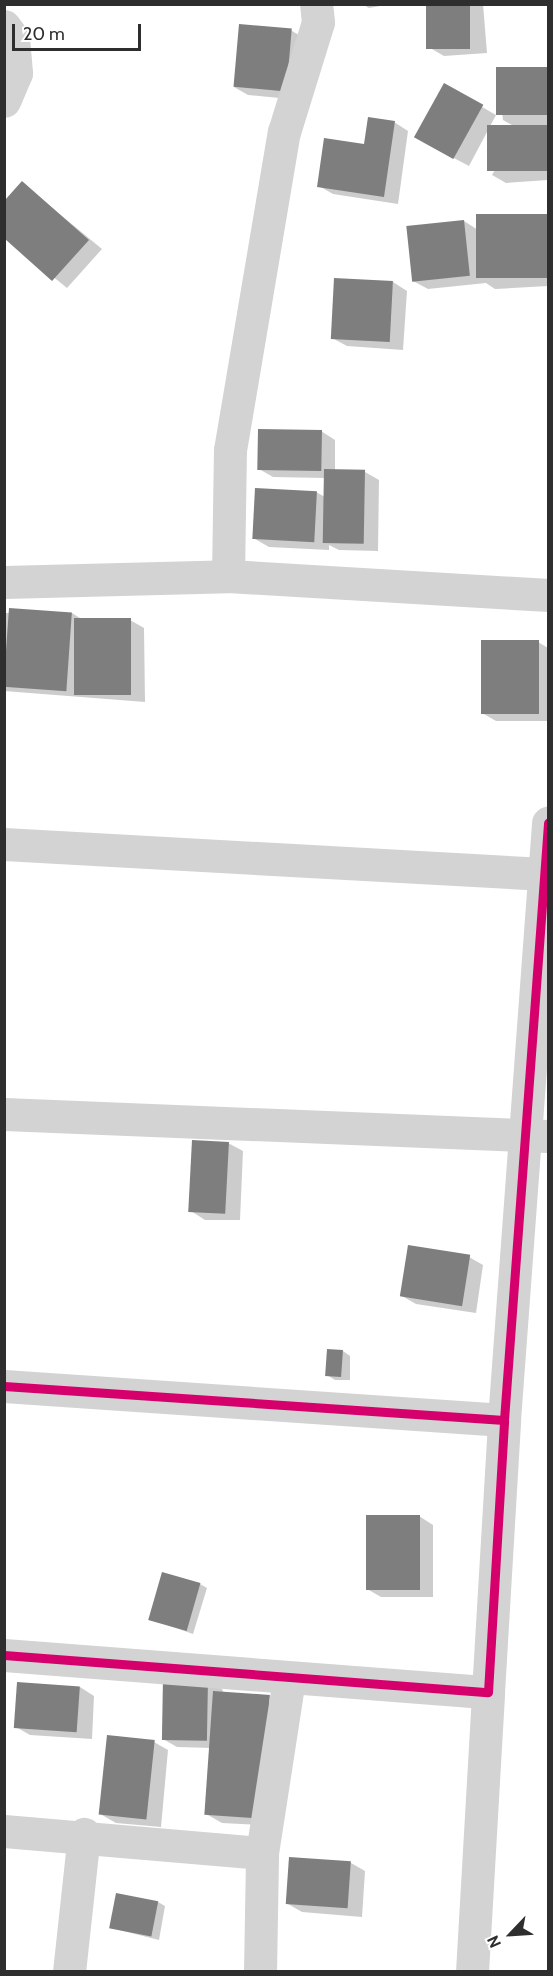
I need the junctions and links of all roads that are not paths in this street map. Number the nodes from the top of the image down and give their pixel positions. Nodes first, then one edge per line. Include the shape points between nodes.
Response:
1 (316, 4) edge
2 (4, 26) edge
3 (4, 101) edge
4 (228, 576) junction
5 (4, 582) edge
6 (549, 595) edge
7 (549, 823) edge
8 (4, 844) edge
9 (544, 874) junction
10 (4, 1114) edge
11 (539, 1136) edge
12 (4, 1386) edge
13 (504, 1420) junction
14 (4, 1655) edge
15 (289, 1678) junction
16 (488, 1692) junction
17 (4, 1831) edge
18 (84, 1834) junction
19 (262, 1853) junction
20 (69, 1971) edge
21 (260, 1971) edge
22 (472, 1971) edge

1 - 4 street via 318,22 284,132 230,450
2 - 3 street via 13,38 16,74
4 - 5 street
4 - 6 street
7 - 9 street
8 - 9 street
9 - 11 street
10 - 11 street
11 - 13 street
12 - 13 street
13 - 16 street
14 - 15 street
15 - 16 street
15 - 19 street
16 - 22 street
17 - 18 street
18 - 19 street
18 - 20 street
19 - 21 street

